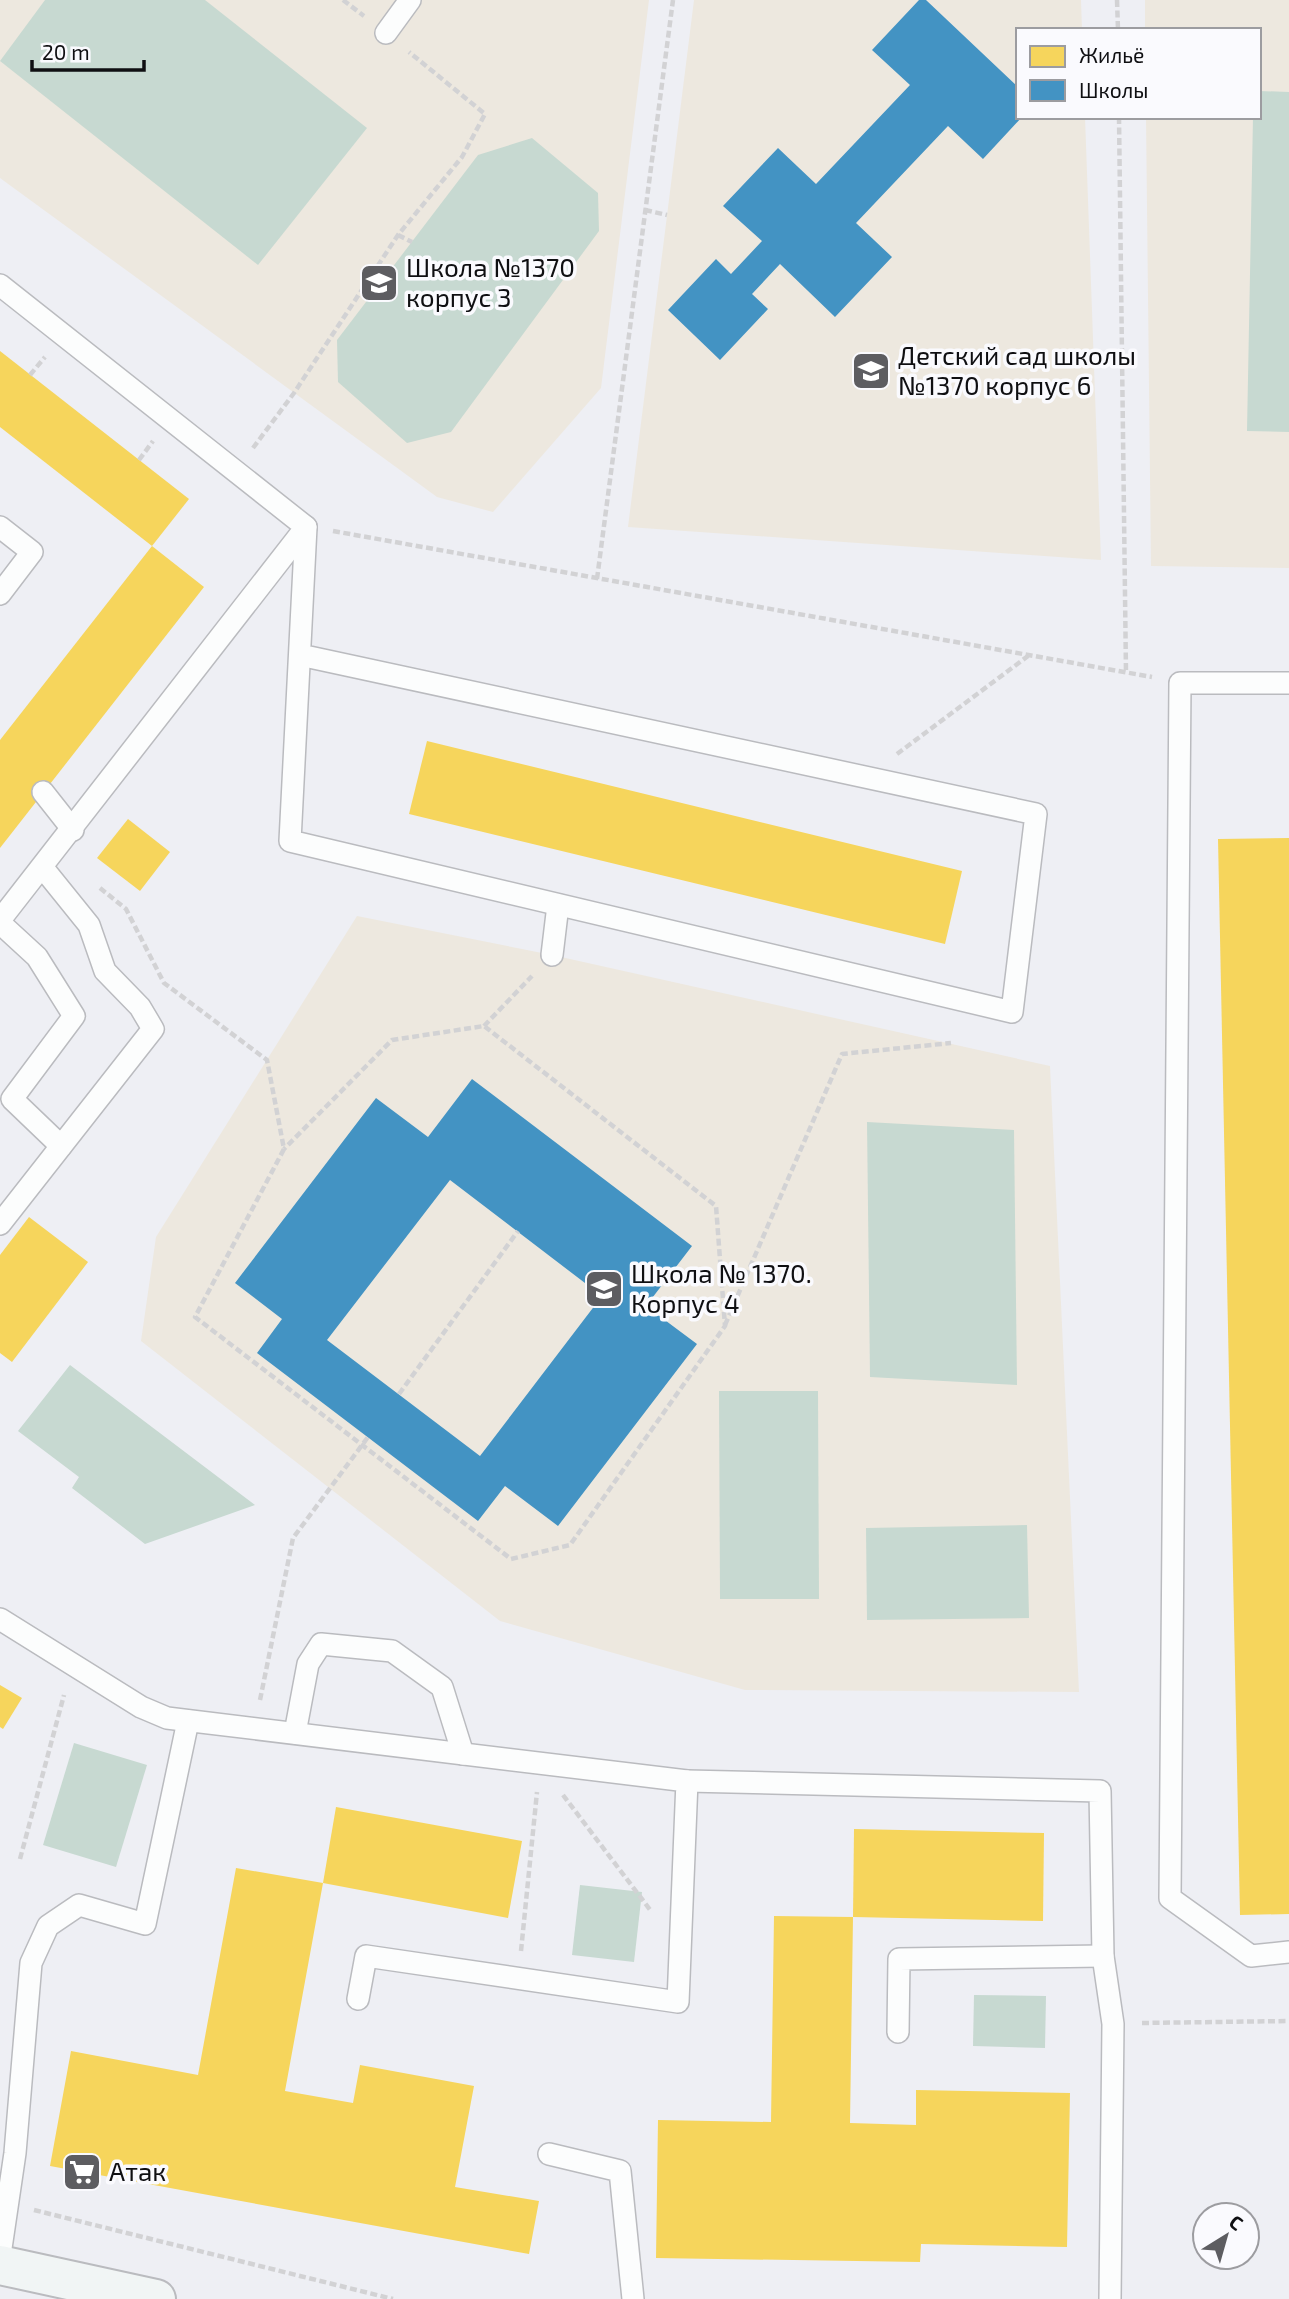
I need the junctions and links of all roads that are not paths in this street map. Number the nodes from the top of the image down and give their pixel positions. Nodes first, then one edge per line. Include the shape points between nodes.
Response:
1 (410, 0) edge
2 (386, 33) road end
3 (2, 290) edge
4 (0, 527) edge
5 (306, 527) junction
6 (0, 594) edge
7 (300, 655) junction
8 (1289, 683) edge
9 (43, 792) dead end
10 (73, 830) junction
11 (50, 860) junction
12 (558, 905) junction
13 (0, 922) edge
14 (552, 955) road end
15 (61, 1146) junction
16 (0, 1224) edge
17 (0, 1619) edge
18 (188, 1721) junction
19 (295, 1734) junction
20 (463, 1754) junction
21 (687, 1781) junction
22 (1289, 1952) edge
23 (1103, 1956) junction
24 (358, 1999) dead end
25 (898, 2032) dead end
26 (549, 2154) dead end
27 (0, 2255) edge
28 (0, 2265) edge
29 (156, 2299) edge
30 (633, 2299) edge
31 (1110, 2299) edge

1 - 2 lane
3 - 5 lane
4 - 6 lane via 32,552
5 - 7 lane
5 - 10 lane
7 - 12 lane via 290,841
7 - 12 lane via 1036,814 1012,1012
8 - 22 lane via 1180,682 1170,1898 1251,1956
9 - 10 lane
10 - 11 lane
11 - 13 lane
11 - 15 lane via 89,925 105,971 140,1007 153,1028
12 - 14 lane
13 - 15 lane via 37,957 74,1016 12,1099
15 - 16 lane
17 - 18 lane via 141,1707
18 - 19 lane
18 - 27 lane via 145,1924 79,1905 48,1926 31,1963 15,2153
19 - 20 lane
19 - 20 lane via 308,1664 321,1644 392,1651 442,1687
20 - 21 lane
21 - 23 lane via 1100,1791
21 - 24 lane via 678,2002 366,1955
23 - 25 lane via 899,1959
23 - 31 lane via 1114,2024
26 - 30 lane via 620,2171
28 - 29 main road

